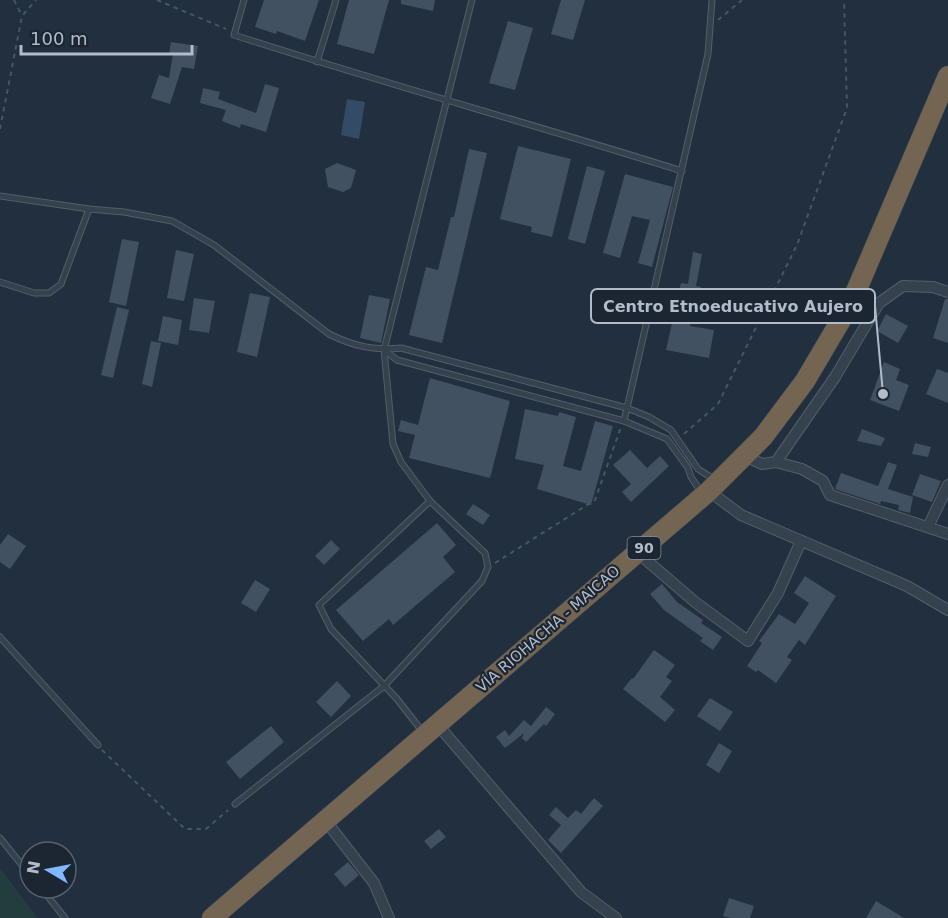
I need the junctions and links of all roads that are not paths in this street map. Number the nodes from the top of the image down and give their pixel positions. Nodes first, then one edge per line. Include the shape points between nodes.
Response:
1 (244, 0) edge
2 (336, 0) edge
3 (472, 0) edge
4 (712, 0) edge
5 (317, 62) junction
6 (948, 76) edge
7 (447, 100) junction
8 (682, 171) junction
9 (0, 196) edge
10 (89, 209) junction
11 (0, 282) edge
12 (948, 292) edge
13 (384, 350) junction
14 (627, 408) junction
15 (624, 421) junction
16 (745, 456) junction
17 (776, 462) junction
18 (698, 469) junction
19 (691, 477) junction
20 (948, 485) edge
21 (711, 490) junction
22 (430, 501) junction
23 (928, 528) junction
24 (948, 534) edge
25 (801, 541) junction
26 (638, 553) junction
27 (948, 609) edge
28 (0, 637) edge
29 (384, 686) junction
30 (431, 729) junction
31 (98, 746) road end
32 (236, 804) road end
33 (325, 820) junction
34 (0, 838) edge
35 (18, 860) edge
36 (51, 900) edge
37 (65, 918) edge
38 (212, 918) edge
39 (389, 918) edge
40 (616, 918) edge

1 - 5 lane via 234,35
2 - 5 lane
3 - 7 lane
4 - 8 lane via 708,54
5 - 7 lane
6 - 16 highway, VÍA RIOHACHA - MAICAO / 90 via 851,303 805,381
7 - 8 lane
7 - 13 lane
8 - 14 lane
9 - 10 lane
10 - 11 lane via 61,284 49,293 34,293
10 - 13 lane via 172,221 214,245 329,334
12 - 17 street via 903,286 879,303 835,377
13 - 14 lane via 401,348
13 - 15 lane via 397,360
13 - 22 lane via 393,444 401,462
14 - 15 lane
14 - 18 lane via 670,430
15 - 19 lane via 667,439
16 - 17 street via 762,464
16 - 21 highway, VÍA RIOHACHA - MAICAO / 90
17 - 23 street via 802,469 823,481 830,495
18 - 19 lane
18 - 21 lane
19 - 21 lane
20 - 23 street
21 - 25 street via 741,515
21 - 26 highway, VÍA RIOHACHA - MAICAO / 90
22 - 29 lane via 485,553 488,567 482,581
22 - 29 lane via 319,605 331,629
23 - 24 street
25 - 26 street via 778,594 748,641
25 - 27 street via 907,586
26 - 30 highway, VÍA RIOHACHA - MAICAO / 90
28 - 31 lane
29 - 30 lane
29 - 32 lane
30 - 33 highway, VÍA RIOHACHA - MAICAO / 90
30 - 40 street via 581,892
33 - 38 highway, VÍA RIOHACHA - MAICAO / 90
33 - 39 street via 374,883
34 - 35 lane
36 - 37 lane

